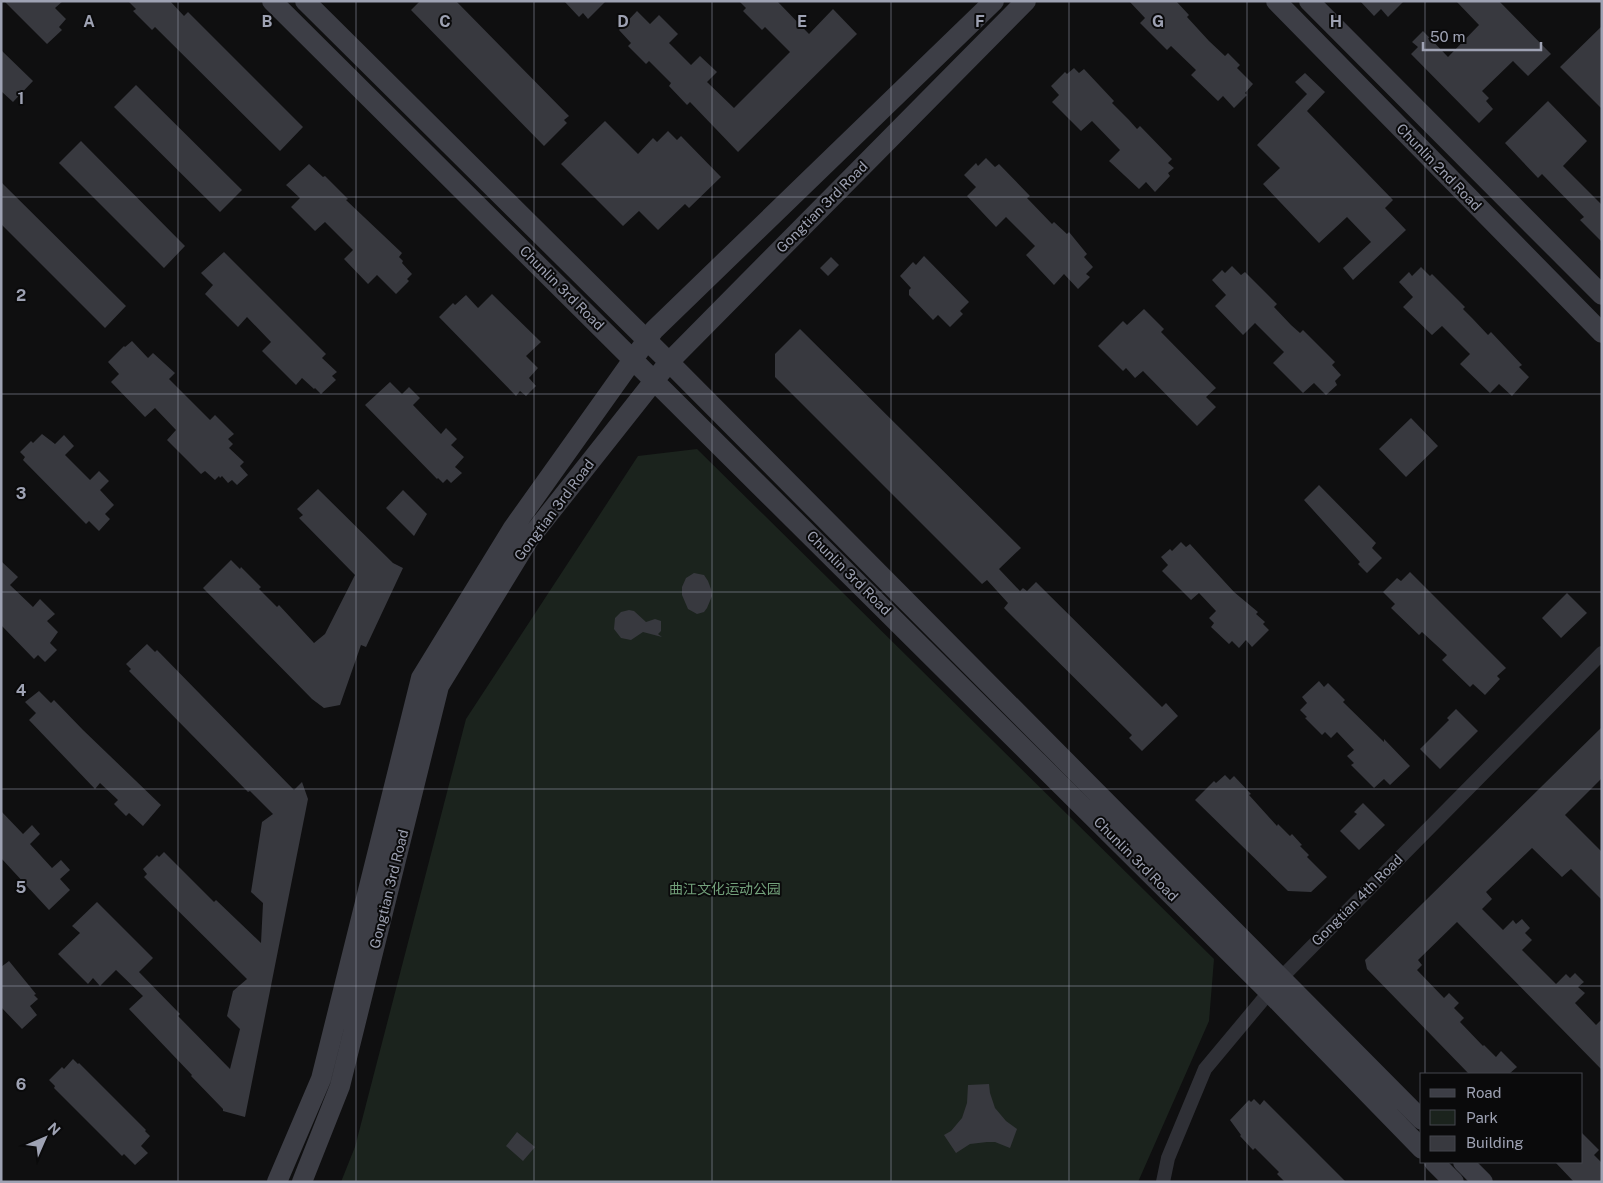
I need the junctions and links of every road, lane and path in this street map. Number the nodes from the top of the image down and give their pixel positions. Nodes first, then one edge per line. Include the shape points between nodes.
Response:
1 (272, 1) edge
2 (305, 1) edge
3 (994, 1) edge
4 (1026, 1) edge
5 (1276, 1) edge
6 (1309, 1) edge
7 (1602, 295) edge
8 (1602, 333) edge
9 (647, 340) junction
10 (634, 359) junction
11 (669, 362) junction
12 (654, 380) junction
13 (1602, 653) edge
14 (1275, 985) junction
15 (1420, 1118) edge
16 (1420, 1147) edge
17 (1435, 1163) edge
18 (1464, 1163) edge
19 (277, 1182) edge
20 (302, 1182) edge
21 (1162, 1182) edge
22 (1454, 1182) edge
23 (1483, 1182) edge

1 - 10 street, Chunlin 3rd Road
2 - 9 street, Chunlin 3rd Road
3 - 9 street, Gongtian 3rd Road
4 - 11 street, Gongtian 3rd Road
5 - 8 street, Chunlin 2nd Road
6 - 7 street, Chunlin 2nd Road
9 - 10 street, Gongtian 3rd Road
9 - 11 street, Chunlin 3rd Road
10 - 12 street, Chunlin 3rd Road
10 - 19 street, Gongtian 3rd Road via 513,528 421,678 321,1079
11 - 12 street, Gongtian 3rd Road
11 - 14 street, Chunlin 3rd Road
12 - 14 street, Chunlin 3rd Road
12 - 20 street, Gongtian 3rd Road via 529,539 439,686 340,1086
13 - 14 street, Gongtian 4th Road
14 - 15 street, Chunlin 3rd Road
14 - 16 street, Chunlin 3rd Road
14 - 21 street, Gongtian 4th Road via 1204,1069 1168,1158
17 - 22 street
18 - 23 street

